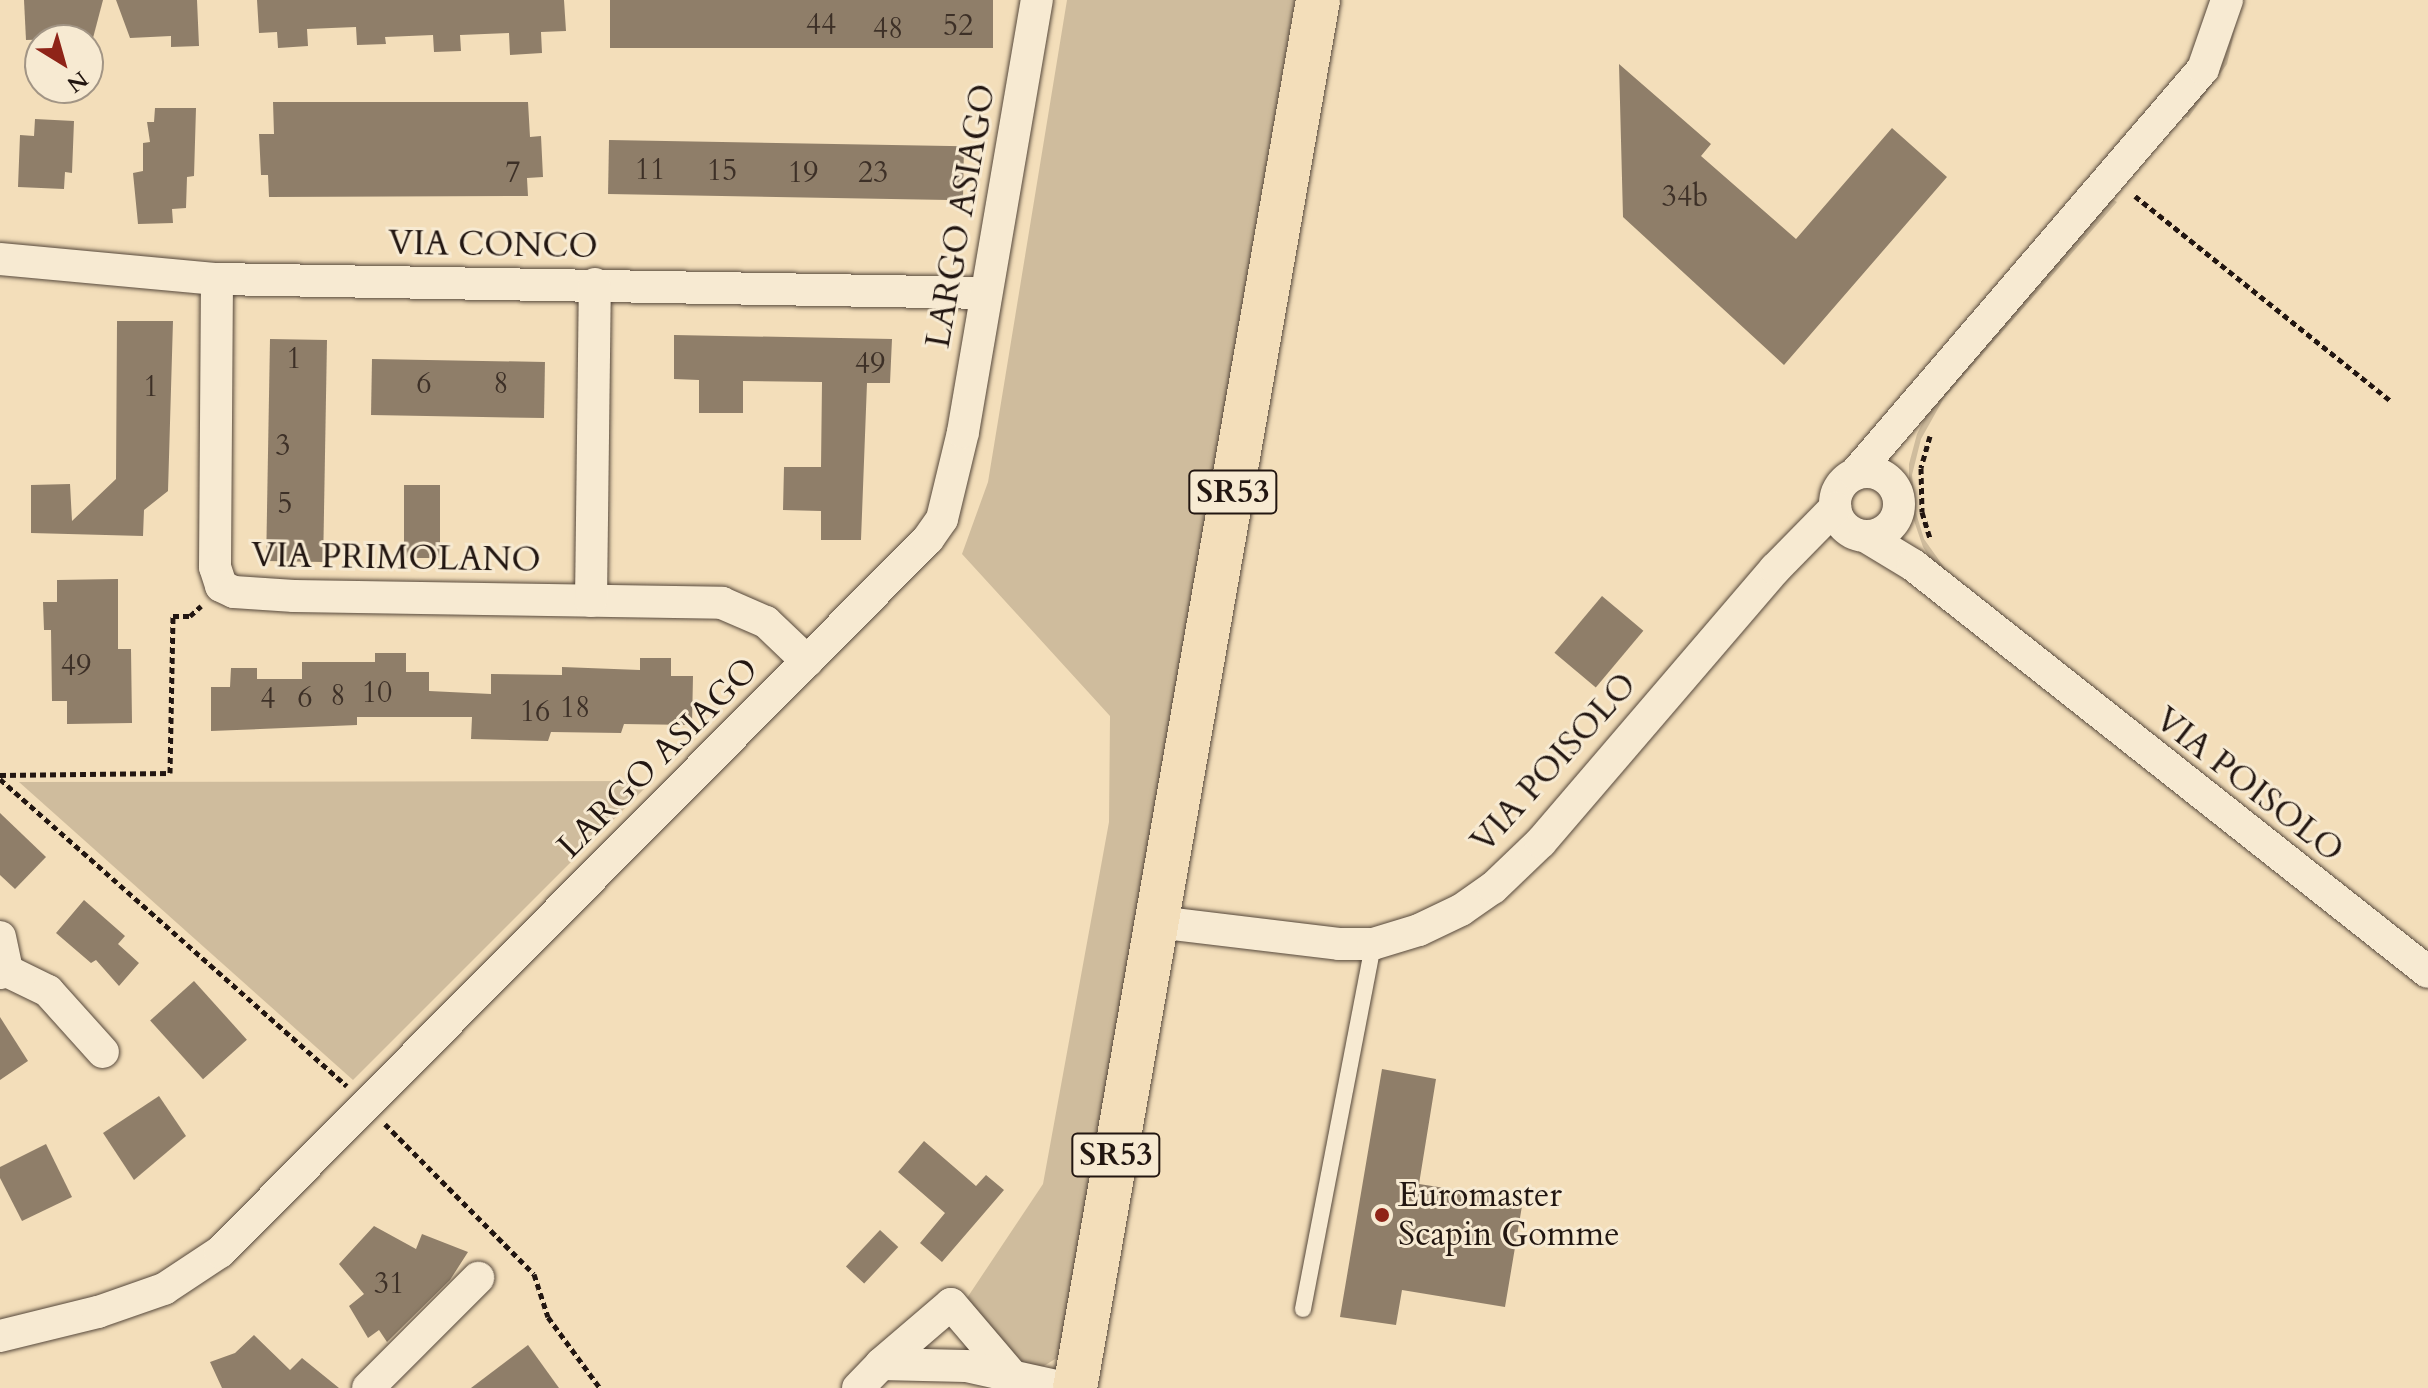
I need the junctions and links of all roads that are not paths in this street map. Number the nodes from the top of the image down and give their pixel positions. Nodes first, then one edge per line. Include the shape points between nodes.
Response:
1 (1037, 0) edge
2 (1318, 0) edge
3 (2227, 0) edge
4 (0, 259) edge
5 (217, 279) junction
6 (595, 284) junction
7 (985, 293) junction
8 (1900, 426) junction
9 (1855, 474) junction
10 (1895, 500) junction
11 (1851, 526) junction
12 (1925, 557) junction
13 (591, 601) junction
14 (807, 661) junction
15 (1157, 922) junction
16 (0, 937) edge
17 (1373, 944) junction
18 (4, 972) edge
19 (2428, 972) edge
20 (103, 1052) dead end
21 (478, 1278) dead end
22 (1303, 1309) dead end
23 (0, 1336) edge
24 (881, 1364) junction
25 (1015, 1379) junction
26 (368, 1388) edge
27 (858, 1388) edge
28 (1065, 1388) edge
29 (1075, 1388) edge

1 - 7 street, LARGO ASIAGO
2 - 15 main road, SR53
3 - 8 street via 2203,69 1978,325
4 - 5 street, VIA CONCO
5 - 6 street, VIA CONCO
5 - 13 street, VIA PRIMOLANO via 215,567 221,586 234,592 294,596
6 - 7 street, VIA CONCO
6 - 13 street, VIA PRIMOLANO
7 - 14 street, LARGO ASIAGO via 963,432 942,519
8 - 9 street
8 - 10 street
9 - 10 street via 1876,473
9 - 11 street via 1839,488
10 - 11 street via 1883,533
10 - 12 street
11 - 12 street, VIA POISOLO
11 - 17 street, VIA POISOLO via 1809,535 1541,842 1493,888 1441,921
12 - 19 street, VIA POISOLO
13 - 14 street, VIA PRIMOLANO via 739,607 766,622
14 - 23 street, LARGO ASIAGO via 220,1252 164,1289
15 - 17 street, VIA POISOLO
15 - 29 main road, SR53
16 - 18 street
17 - 22 lane
18 - 20 street via 48,991
21 - 26 street
24 - 25 street via 966,1366
24 - 25 street via 951,1304
24 - 27 street
25 - 28 street

